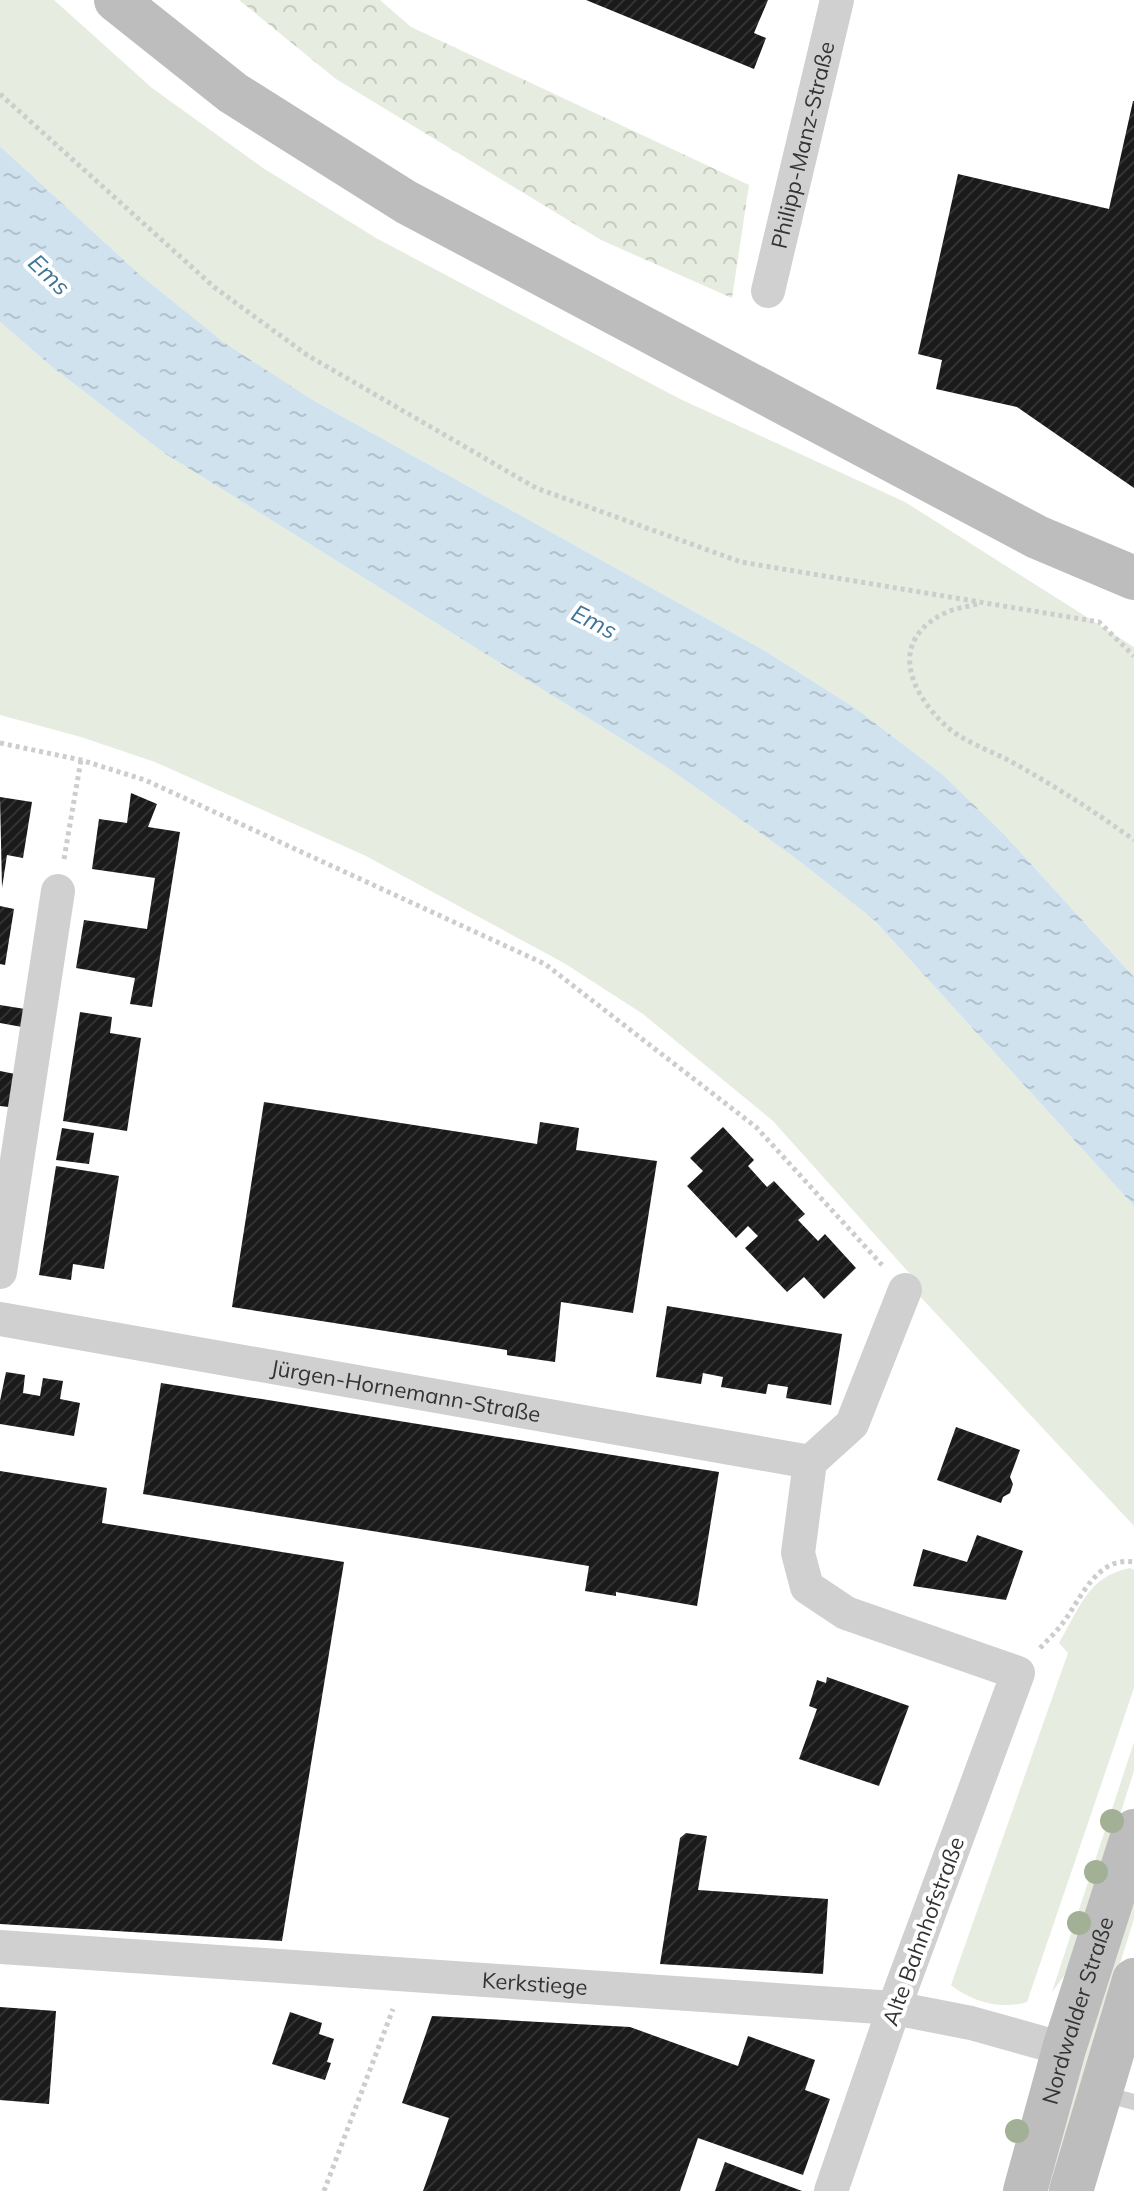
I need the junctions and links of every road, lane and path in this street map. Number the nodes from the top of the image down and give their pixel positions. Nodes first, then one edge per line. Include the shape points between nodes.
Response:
1 (116, 0) edge
2 (837, 0) edge
3 (0, 94) edge
4 (768, 291) dead end
5 (1037, 537) junction
6 (1134, 578) edge
7 (982, 603) junction
8 (1117, 612) edge
9 (1134, 656) edge
10 (0, 743) edge
11 (81, 760) junction
12 (1134, 840) edge
13 (58, 891) joint
14 (0, 1272) edge
15 (905, 1290) joint
16 (0, 1319) edge
17 (810, 1462) junction
18 (1134, 1562) edge
19 (1018, 1673) junction
20 (1134, 1831) edge
21 (0, 1947) edge
22 (406, 1974) junction
23 (1134, 1980) edge
24 (894, 2008) junction
25 (1064, 2049) junction
26 (1116, 2097) edge
27 (324, 2191) edge
28 (831, 2191) edge
29 (1025, 2191) edge
30 (1071, 2191) edge

1 - 5 main road via 233,93 406,202
2 - 4 street, Philipp-Manz-Straße
3 - 7 path via 214,287 272,330 536,488 741,562
5 - 6 main road
5 - 8 main road
7 - 8 path
7 - 12 path via 948,612 914,639 912,684 922,702 948,728 1083,803
8 - 9 path
10 - 11 path
11 - 13 path
11 - 15 path via 145,780 545,964 756,1127
13 - 14 street
15 - 17 street via 852,1424
16 - 17 street, Jürgen-Hornemann-Straße
17 - 19 street via 798,1553 807,1587 846,1613
18 - 19 path via 1110,1566 1093,1577 1063,1623
19 - 24 street, Alte Bahnhofstraße
20 - 25 main road, Nordwalder Straße
21 - 22 street, Kerkstiege
22 - 24 street, Kerkstiege
22 - 27 path
23 - 26 main road, Nordwalder Straße
24 - 25 street, Kerkstiege
24 - 28 street, Alte Bahnhofstraße
25 - 29 main road, Nordwalder Straße
26 - 30 main road, Nordwalder Straße

